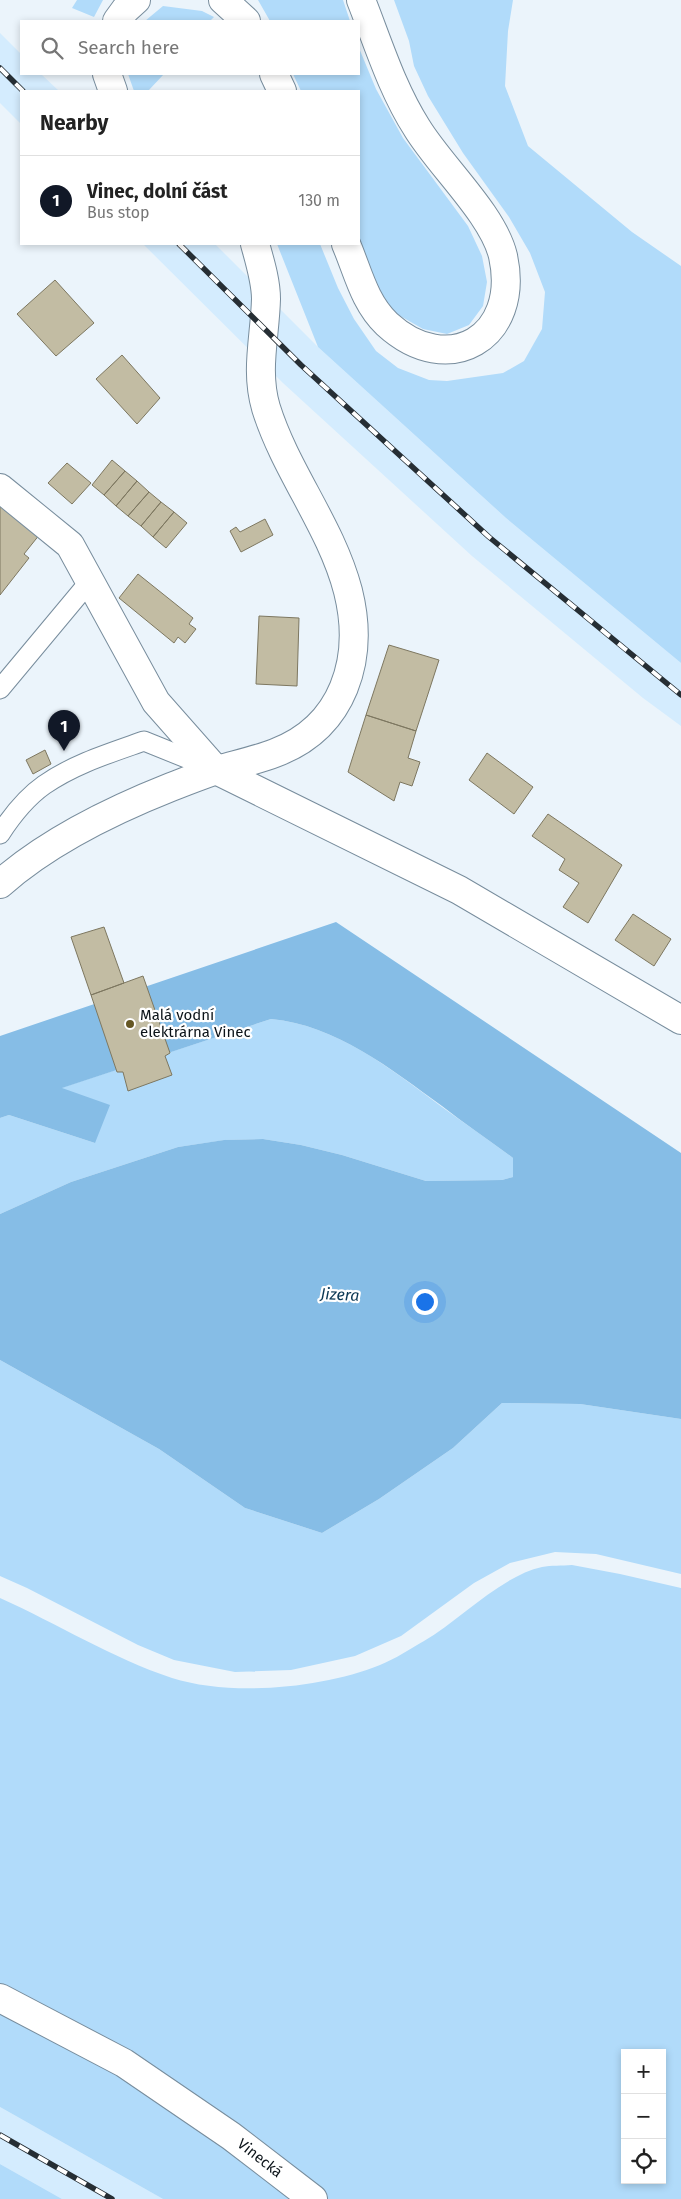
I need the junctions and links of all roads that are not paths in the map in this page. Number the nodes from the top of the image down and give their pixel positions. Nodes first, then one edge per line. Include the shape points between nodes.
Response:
1 (136, 0) edge
2 (223, 0) edge
3 (361, 0) edge
4 (118, 20) edge
5 (245, 20) edge
6 (107, 75) edge
7 (274, 75) edge
8 (113, 90) edge
9 (282, 90) edge
10 (255, 245) edge
11 (346, 245) edge
12 (0, 488) edge
13 (90, 581) junction
14 (0, 689) edge
15 (216, 770) junction
16 (0, 834) edge
17 (0, 884) edge
18 (681, 1020) edge
19 (0, 1998) edge
20 (313, 2199) edge

1 - 4 street
2 - 5 street
3 - 11 street via 398,94 417,129 483,216 498,242 506,283 501,312 482,338 456,349 442,350 406,338 387,324 371,305
6 - 8 street
7 - 9 street
10 - 15 street via 266,296 259,369 266,406 288,465 324,530 347,589 353,615 353,654 344,690 316,729 274,754
12 - 13 street via 70,545
13 - 14 lane
13 - 15 street via 156,702
15 - 16 lane via 144,742 93,759 44,785 10,819
15 - 17 street via 107,816 56,844
15 - 18 street via 459,890
19 - 20 street, Vinecká via 124,2063 231,2136

